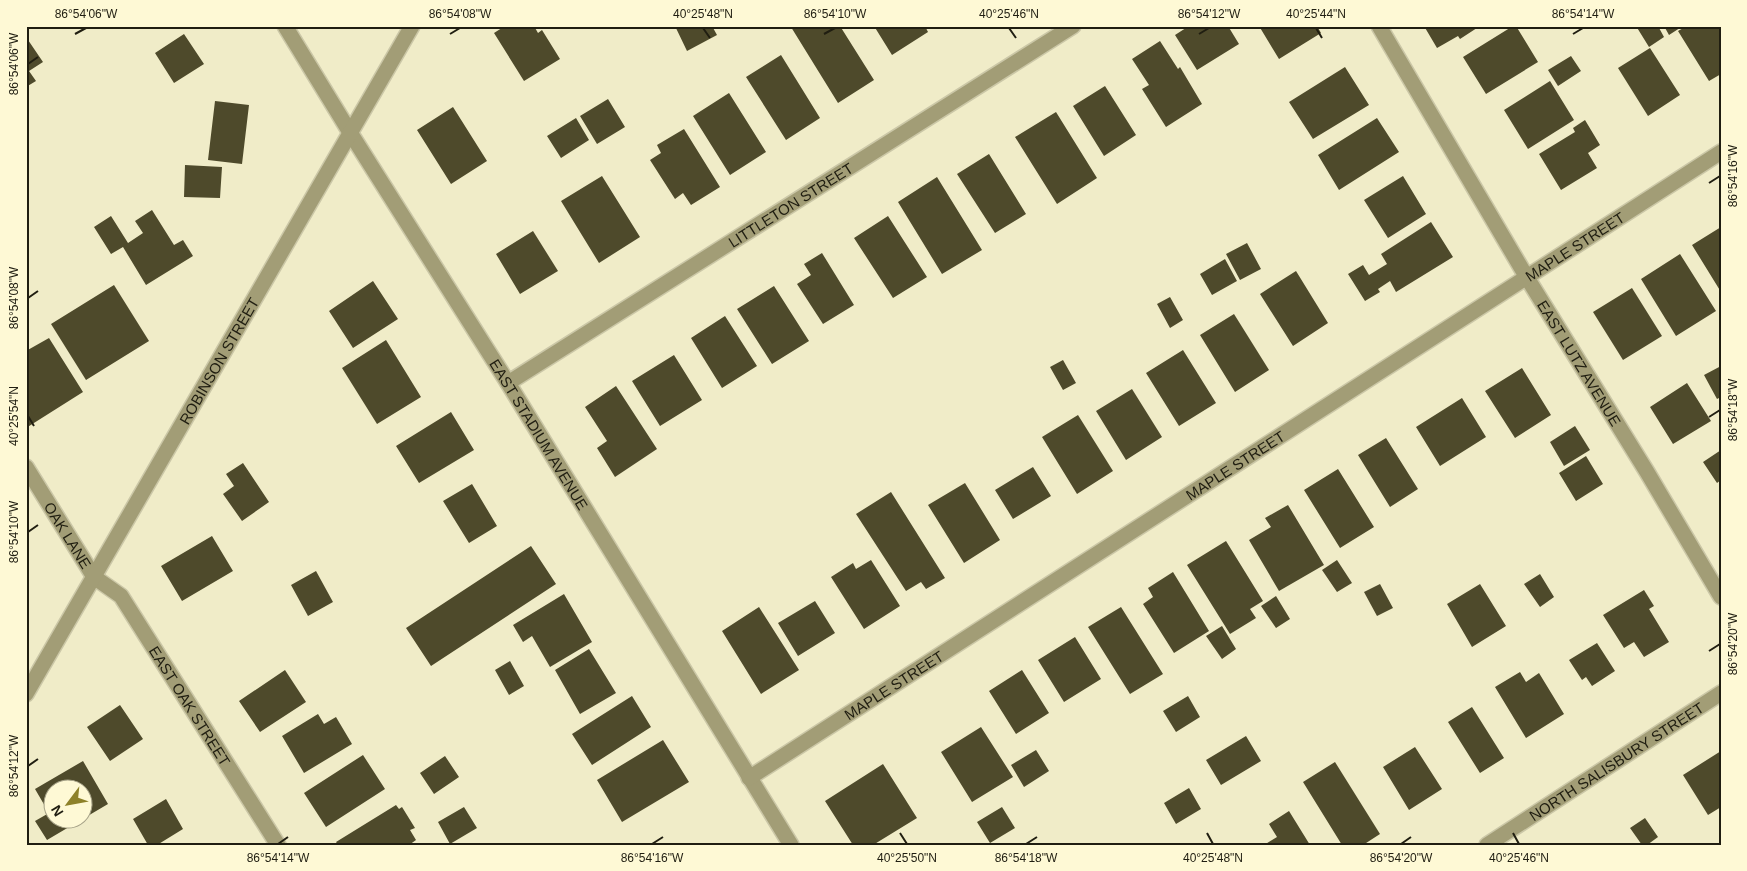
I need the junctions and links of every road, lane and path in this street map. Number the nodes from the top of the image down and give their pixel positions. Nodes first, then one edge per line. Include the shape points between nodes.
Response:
1 (285, 26) edge
2 (412, 26) edge
3 (1073, 26) edge
4 (1379, 26) edge
5 (350, 134) junction
6 (1721, 152) edge
7 (1526, 276) junction
8 (508, 383) junction
9 (26, 466) edge
10 (94, 577) junction
11 (1721, 597) edge
12 (1721, 693) edge
13 (26, 694) edge
14 (749, 778) junction
15 (278, 845) edge
16 (791, 845) edge
17 (1487, 845) edge

1 - 5 street, EAST STADIUM AVENUE
2 - 5 street, ROBINSON STREET
3 - 8 street, LITTLETON STREET
4 - 7 street, EAST LUTZ AVENUE
5 - 8 street, EAST STADIUM AVENUE
5 - 10 street, ROBINSON STREET
6 - 7 street, MAPLE STREET
7 - 11 street, EAST LUTZ AVENUE
7 - 14 street, MAPLE STREET
8 - 14 street, EAST STADIUM AVENUE
9 - 10 street, OAK LANE
10 - 13 street, ROBINSON STREET
10 - 15 street, EAST OAK STREET via 121,596
12 - 17 street, NORTH SALISBURY STREET
14 - 16 street, EAST STADIUM AVENUE

